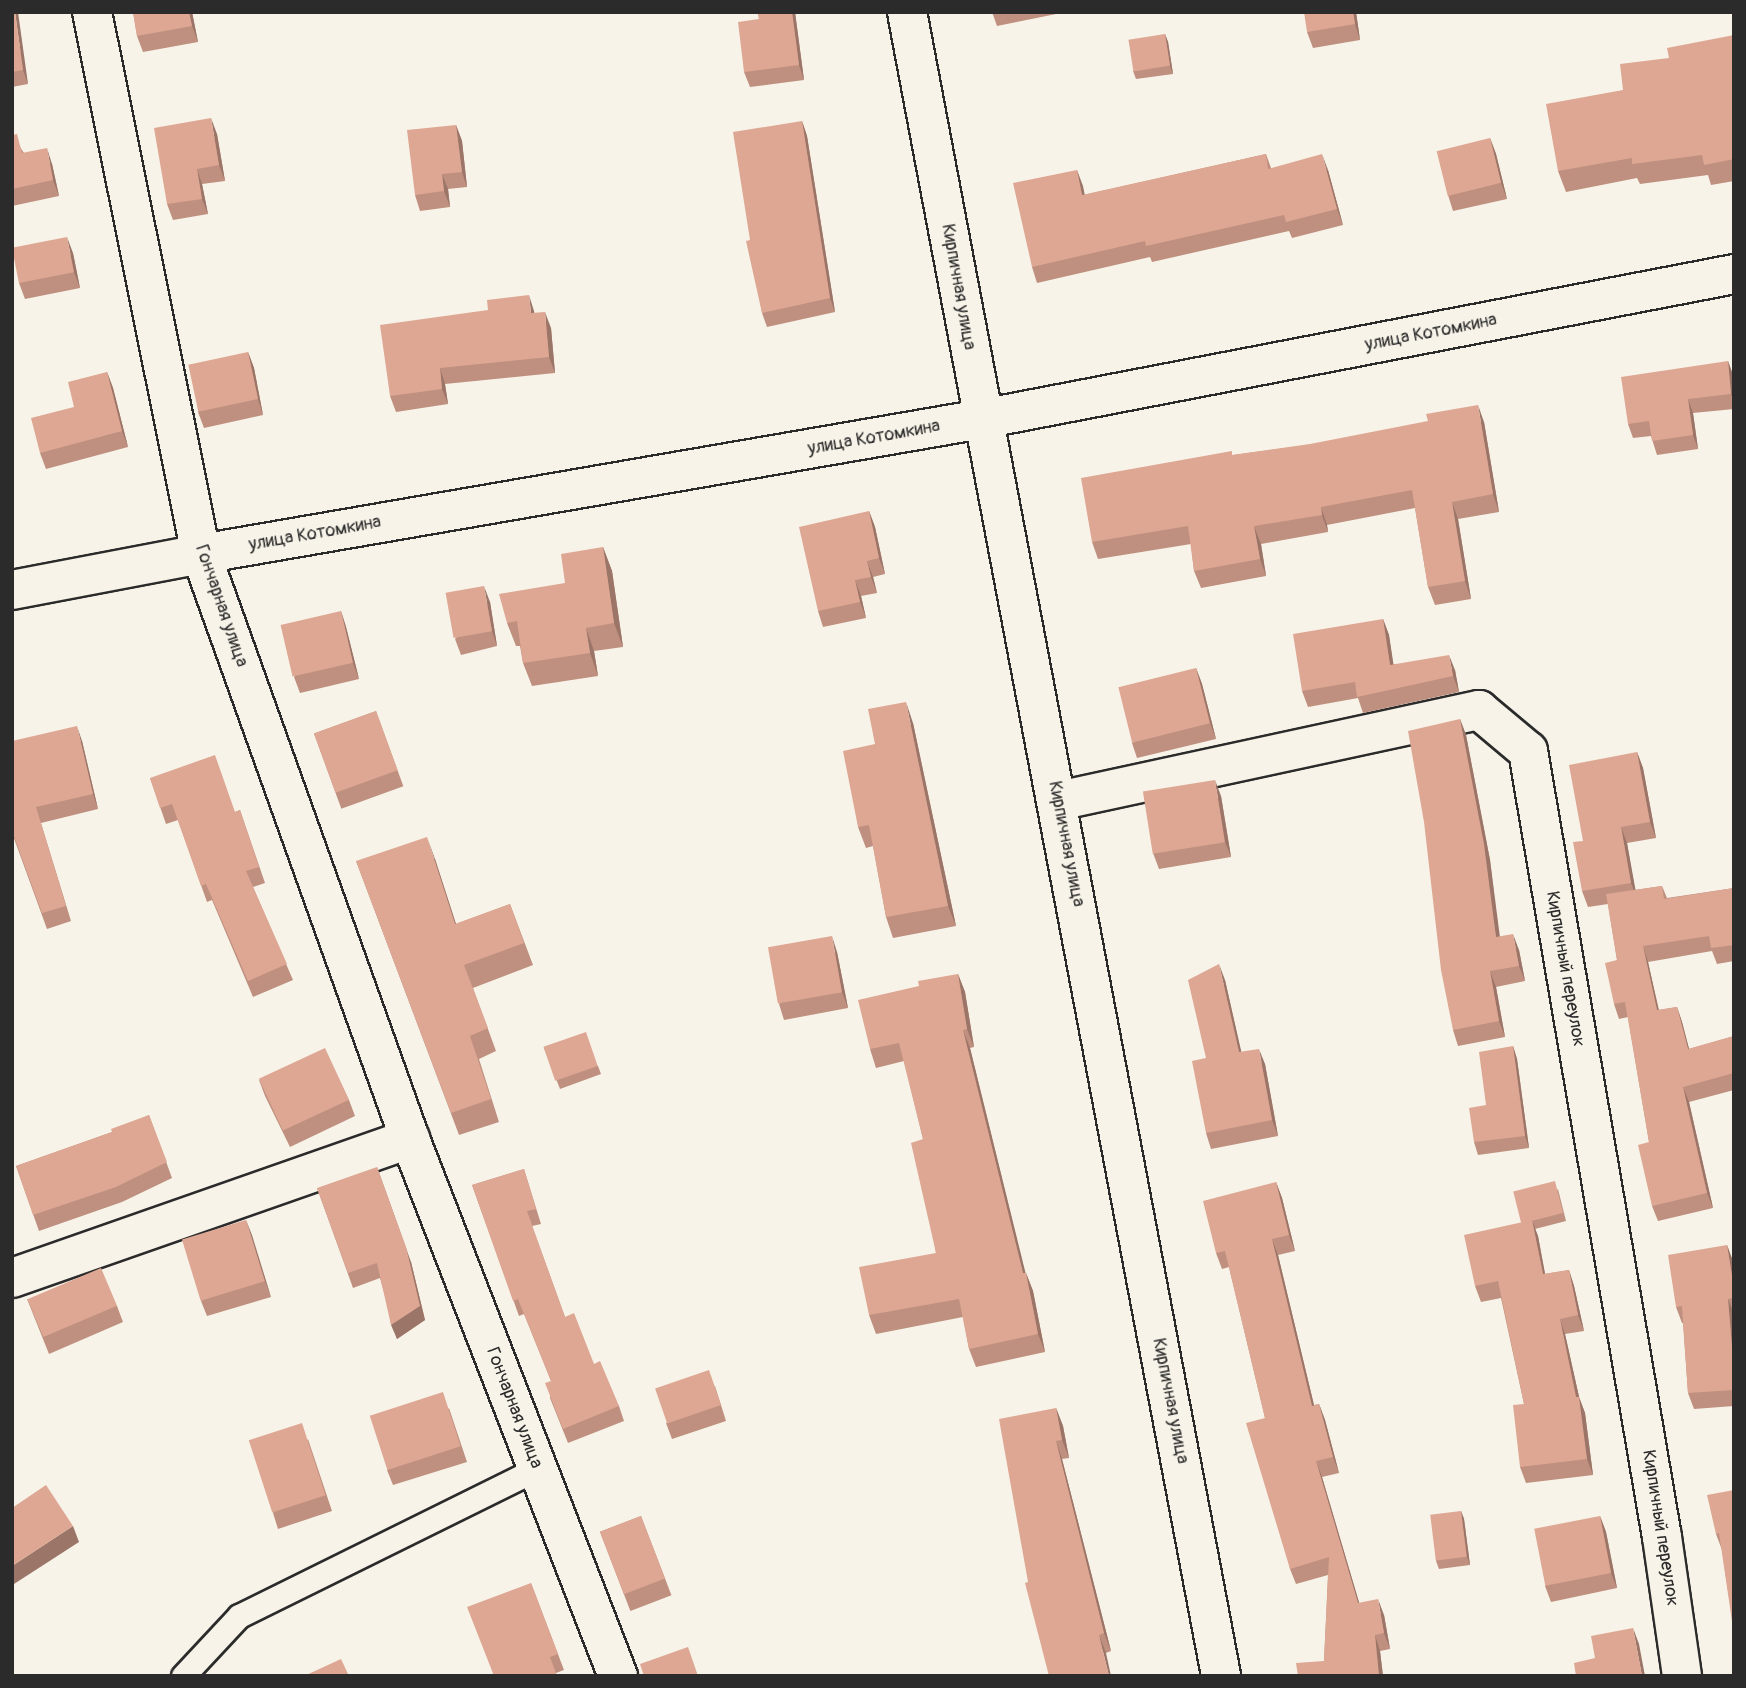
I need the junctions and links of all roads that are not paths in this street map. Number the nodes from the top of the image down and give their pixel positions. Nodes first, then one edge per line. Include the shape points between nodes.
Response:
1 (92, 12) edge
2 (908, 12) edge
3 (1734, 274) edge
4 (982, 419) junction
5 (201, 554) junction
6 (12, 590) edge
7 (1058, 801) junction
8 (410, 1139) junction
9 (12, 1278) edge
10 (538, 1468) junction
11 (183, 1676) edge
12 (618, 1676) edge
13 (1221, 1676) edge
14 (1682, 1676) edge

1 - 5 street, Гончарная улица
2 - 4 street, Кирпичная улица
3 - 4 street, улица Котомкина
4 - 5 street, улица Котомкина
4 - 7 street, Кирпичная улица
5 - 6 street, улица Котомкина
5 - 8 street, Гончарная улица
7 - 13 street, Кирпичная улица
7 - 14 street, Кирпичный переулок via 1479,710 1528,751
8 - 9 street
8 - 10 street, Гончарная улица
10 - 11 lane via 239,1616
10 - 12 street, Гончарная улица

